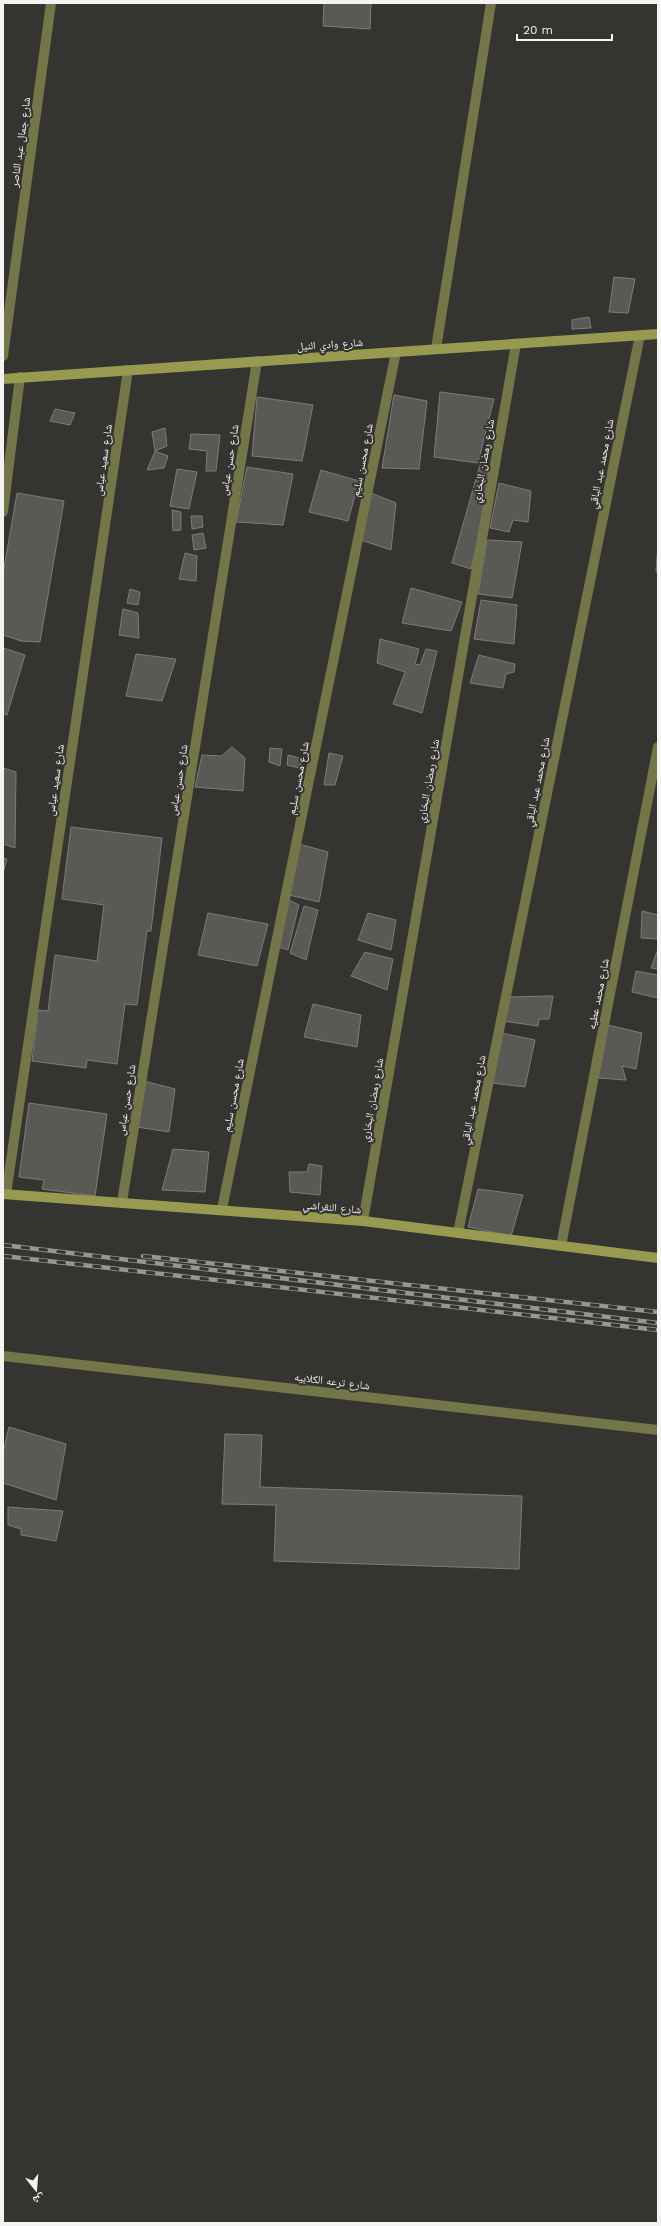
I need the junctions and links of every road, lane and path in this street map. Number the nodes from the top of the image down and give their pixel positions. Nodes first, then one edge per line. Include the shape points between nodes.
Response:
1 (51, 3) edge
2 (491, 3) edge
3 (658, 334) edge
4 (640, 336) junction
5 (516, 344) junction
6 (436, 349) junction
7 (396, 352) junction
8 (3, 356) edge
9 (257, 361) junction
10 (128, 370) junction
11 (20, 377) junction
12 (3, 379) edge
13 (3, 512) edge
14 (658, 747) edge
15 (5, 1194) edge
16 (122, 1202) junction
17 (222, 1209) junction
18 (363, 1222) junction
19 (458, 1233) junction
20 (561, 1246) junction
21 (658, 1258) edge
22 (3, 1356) edge
23 (658, 1430) edge

1 - 8 street, شارع جمال عبد الناصر
2 - 6 street
3 - 4 street, شارع وادي النيل
4 - 5 street, شارع وادي النيل
4 - 19 street, شارع محمد عبد الباقي
5 - 6 street, شارع وادي النيل
5 - 18 street, شارع رمضان البخاري
6 - 7 street, شارع وادي النيل
7 - 9 street, شارع وادي النيل
7 - 17 street, شارع محسن سليم
9 - 10 street, شارع وادي النيل
9 - 16 street, شارع حسن عباس
10 - 11 street, شارع وادي النيل
10 - 15 street, شارع سعيد عباس
11 - 12 street, شارع وادي النيل
11 - 13 street
14 - 20 street, شارع محمد عطيه
15 - 16 street, شارع النقراشي
16 - 17 street, شارع النقراشي
17 - 18 street, شارع النقراشي
18 - 19 street, شارع النقراشي
19 - 20 street, شارع النقراشي
20 - 21 street, شارع النقراشي
22 - 23 street, شارع ترعه الكلابيه

